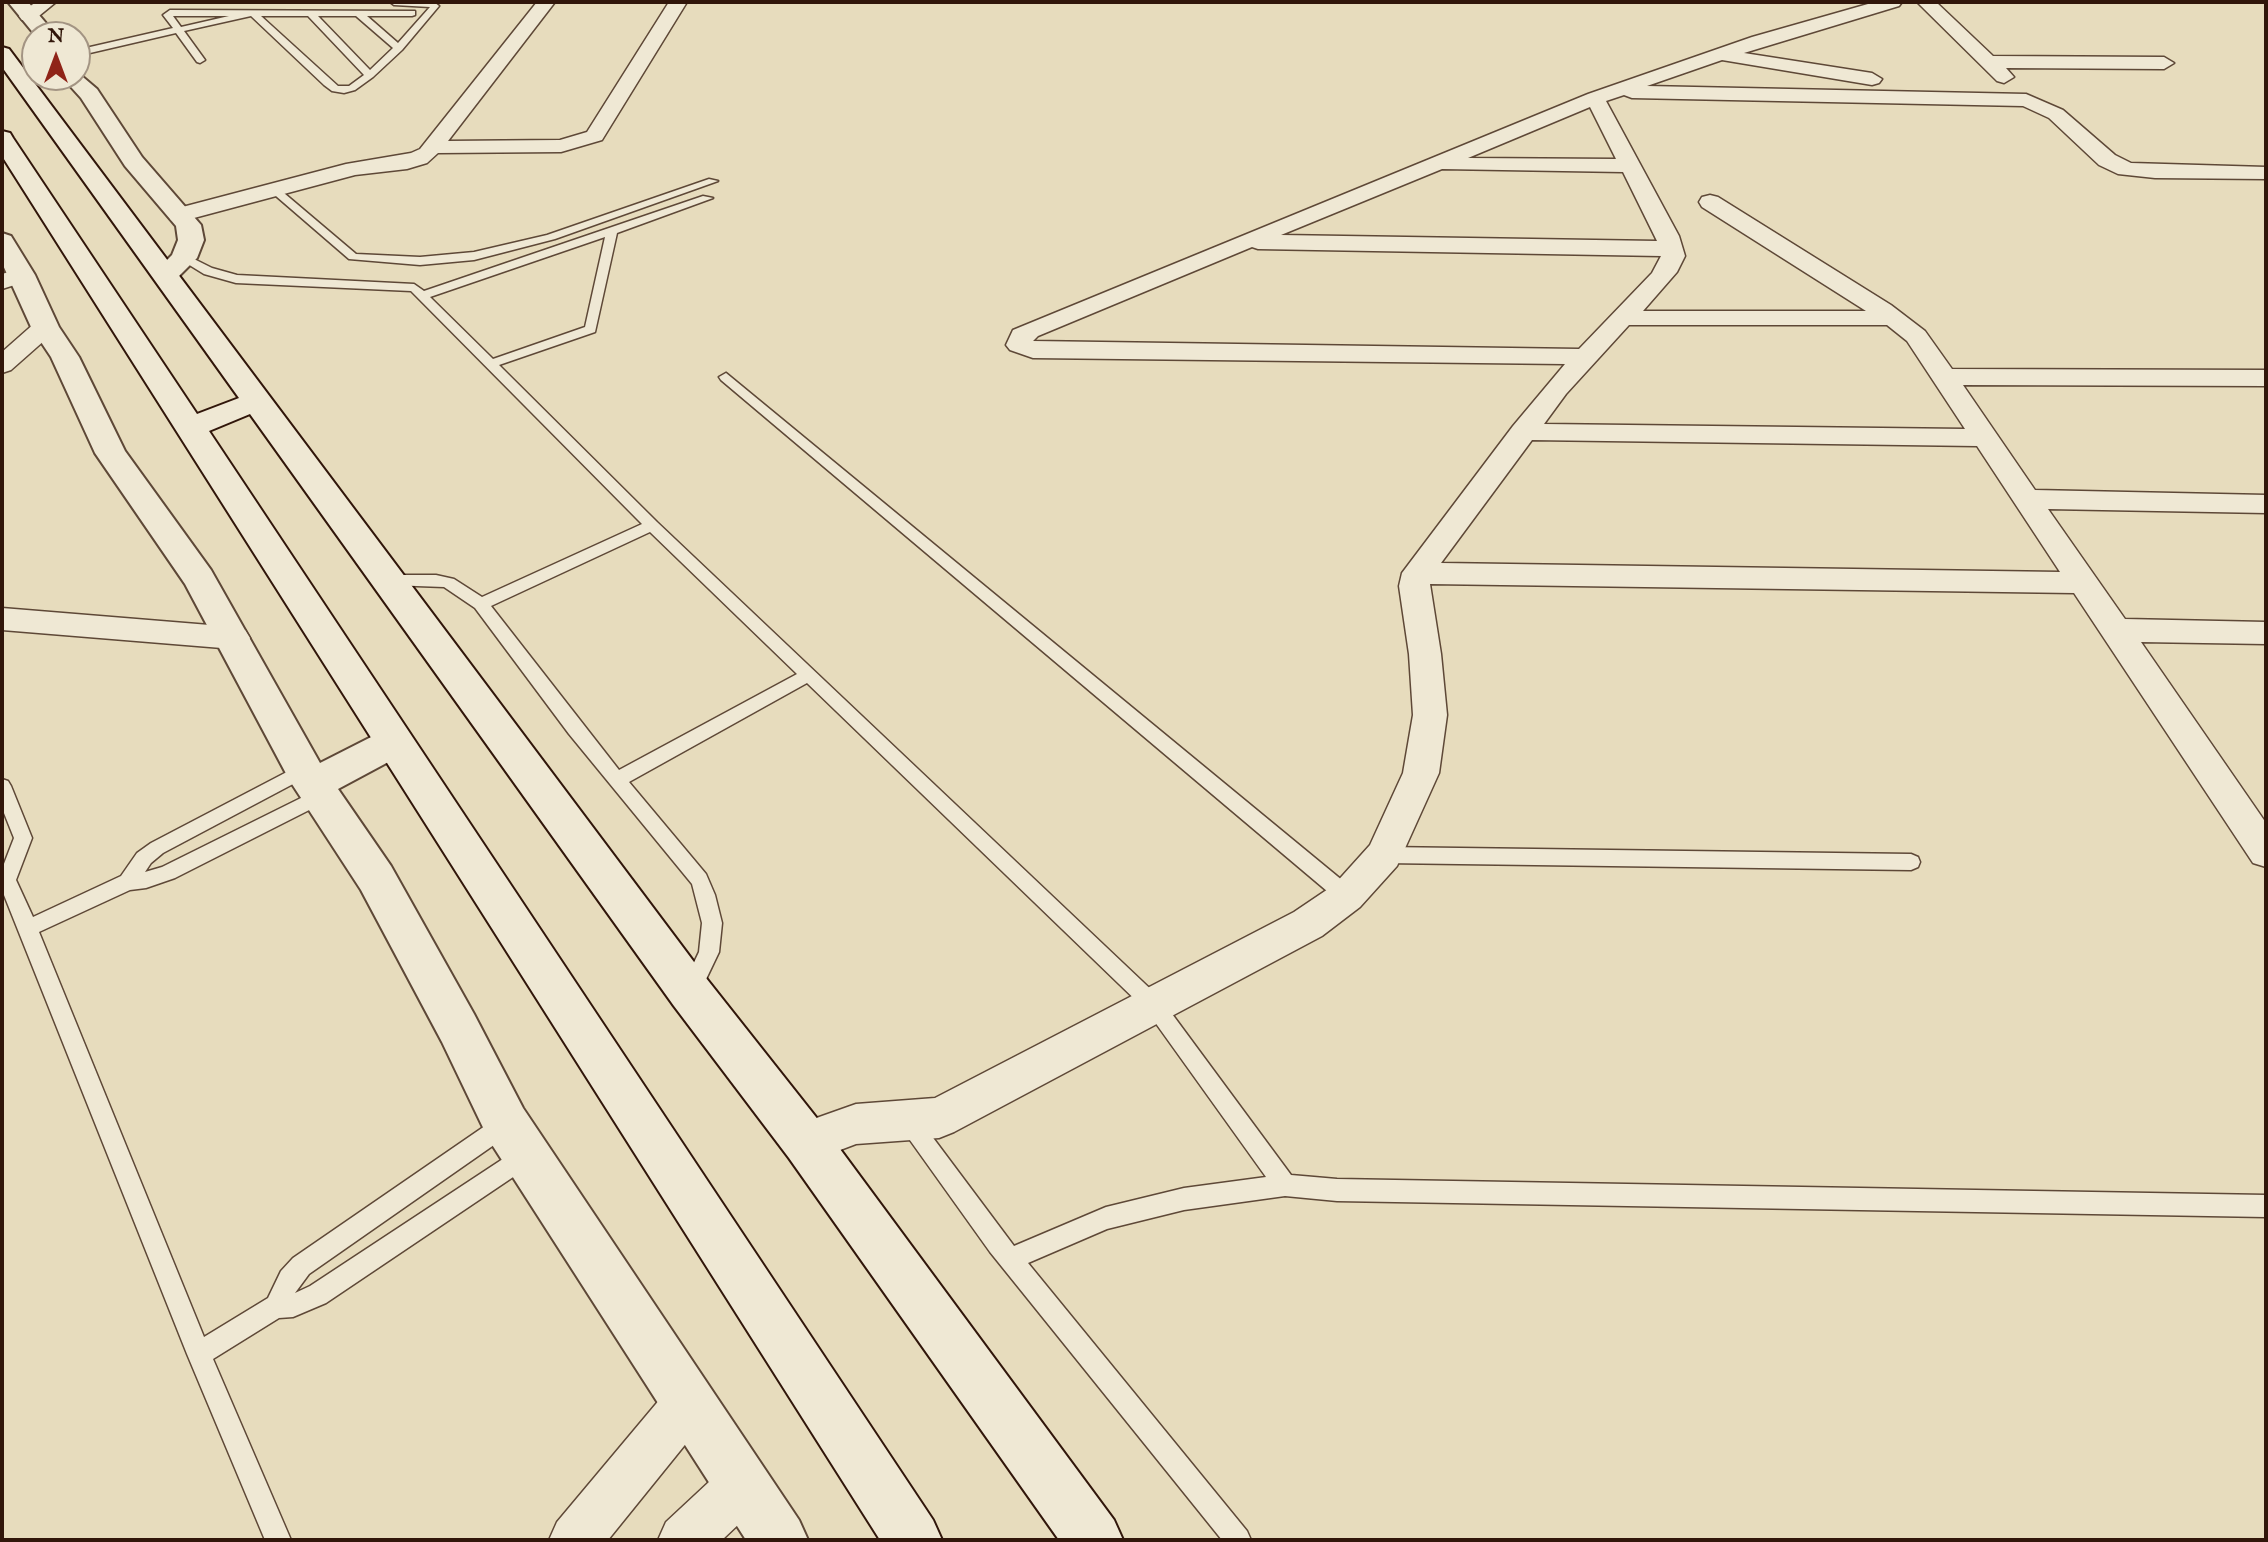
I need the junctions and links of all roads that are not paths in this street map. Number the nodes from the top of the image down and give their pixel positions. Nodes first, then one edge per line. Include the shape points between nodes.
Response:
1 (47, 2) edge
2 (247, 2) edge
3 (394, 2) edge
4 (447, 2) edge
5 (546, 2) edge
6 (678, 2) edge
7 (1893, 2) edge
8 (1926, 2) edge
9 (23, 9) edge
10 (432, 9) junction
11 (215, 12) junction
12 (253, 13) junction
13 (358, 13) junction
14 (311, 14) junction
15 (180, 33) junction
16 (398, 48) junction
17 (91, 50) edge
18 (2, 53) edge
19 (91, 55) edge
20 (1720, 55) junction
21 (201, 60) dead end
22 (1989, 62) junction
23 (2164, 64) dead end
24 (370, 75) junction
25 (86, 91) edge
26 (1603, 95) junction
27 (1992, 99) junction
28 (2026, 100) junction
29 (2, 138) edge
30 (431, 147) junction
31 (1431, 163) junction
32 (1631, 166) junction
33 (2266, 173) edge
34 (713, 181) dead end
35 (274, 190) junction
36 (707, 198) dead end
37 (1710, 202) dead end
38 (179, 215) junction
39 (612, 230) junction
40 (1240, 242) junction
41 (1672, 248) junction
42 (9, 266) edge
43 (175, 267) junction
44 (421, 296) junction
45 (1622, 318) junction
46 (1893, 318) junction
47 (46, 327) junction
48 (1587, 356) junction
49 (490, 363) junction
50 (2, 365) edge
51 (726, 377) dead end
52 (1946, 377) junction
53 (2266, 378) edge
54 (257, 401) junction
55 (190, 428) junction
56 (1523, 432) junction
57 (1987, 438) junction
58 (2028, 499) junction
59 (2266, 504) edge
60 (652, 525) junction
61 (1417, 572) junction
62 (389, 580) junction
63 (2084, 583) junction
64 (481, 604) junction
65 (2, 620) edge
66 (2116, 630) junction
67 (2266, 634) edge
68 (234, 638) junction
69 (809, 675) junction
70 (394, 742) junction
71 (617, 780) junction
72 (313, 784) junction
73 (2, 786) edge
74 (2265, 849) edge
75 (1384, 855) junction
76 (1911, 862) dead end
77 (4, 879) edge
78 (128, 882) junction
79 (1347, 896) junction
80 (28, 928) junction
81 (690, 992) junction
82 (1154, 1005) junction
83 (906, 1119) junction
84 (516, 1141) junction
85 (806, 1142) junction
86 (1285, 1185) junction
87 (2266, 1206) edge
88 (1010, 1259) junction
89 (276, 1306) junction
90 (199, 1354) junction
91 (688, 1403) junction
92 (742, 1486) junction
93 (278, 1540) edge
94 (575, 1540) edge
95 (684, 1540) edge
96 (779, 1540) edge
97 (913, 1540) edge
98 (1094, 1540) edge
99 (1238, 1540) edge

1 - 9 street
2 - 11 lane
3 - 10 lane via 428,2
4 - 10 lane
5 - 30 street
6 - 30 street via 595,136 561,146
7 - 20 street
8 - 22 street
10 - 13 lane
10 - 16 lane
11 - 12 lane
11 - 15 lane via 170,13
12 - 14 lane
12 - 15 lane
12 - 24 lane via 335,89 352,88
13 - 14 lane
13 - 16 lane
14 - 24 lane
15 - 17 lane
15 - 19 lane
15 - 21 lane
16 - 24 lane
18 - 43 main road
20 - 26 street
20 - 27 street
22 - 23 street
22 - 28 street
25 - 38 main road via 133,161
26 - 27 street
26 - 31 street
26 - 32 street
27 - 28 street
28 - 33 street via 2056,114 2107,159 2126,169
29 - 55 main road
30 - 35 street via 411,161 354,169
31 - 32 street
31 - 40 street
32 - 41 street
34 - 35 lane via 551,237 474,256 420,261 353,257
35 - 38 street
36 - 39 lane
37 - 46 street
38 - 43 main road via 188,225 191,240
39 - 44 lane
39 - 49 lane via 591,329
40 - 41 street
40 - 48 street via 1029,331 1019,345 1033,351
41 - 45 street via 1669,267
42 - 47 main road
43 - 44 lane via 236,279 414,288
43 - 54 main road
44 - 49 lane
45 - 46 street
45 - 48 street
46 - 52 street via 1916,336
47 - 50 street
47 - 68 main road via 65,356 110,453 199,578
48 - 56 street
49 - 60 lane
51 - 79 lane
52 - 53 street
52 - 57 street
54 - 55 main road
54 - 62 main road
55 - 70 main road
56 - 57 street
56 - 61 street
57 - 58 street
58 - 59 street
58 - 63 street
60 - 64 lane
60 - 69 lane
61 - 63 street
61 - 75 street via 1414,586 1430,715 1421,773
62 - 64 lane via 449,583
62 - 81 main road
63 - 66 street
64 - 71 lane
65 - 68 street
66 - 67 street
66 - 74 street
68 - 72 main road
69 - 71 lane
69 - 82 lane
70 - 72 main road
70 - 97 main road
71 - 81 lane via 699,879 706,895 712,923 709,951
72 - 78 lane via 168,873
72 - 78 lane via 158,848 144,858
72 - 84 main road via 376,878
73 - 77 lane via 23,838
75 - 76 lane
75 - 79 street
77 - 80 lane
78 - 80 lane
79 - 82 street via 1308,924
80 - 90 lane
81 - 85 main road
82 - 83 street via 939,1118
82 - 86 lane
83 - 85 street via 856,1124
83 - 88 lane
84 - 89 lane via 318,1295
84 - 89 lane via 301,1266
84 - 91 main road
85 - 98 main road
86 - 87 lane via 1351,1191
86 - 88 lane via 1184,1199 1106,1219
88 - 99 lane
89 - 90 lane
90 - 93 lane
91 - 92 main road
91 - 94 street
92 - 95 street
92 - 96 main road

